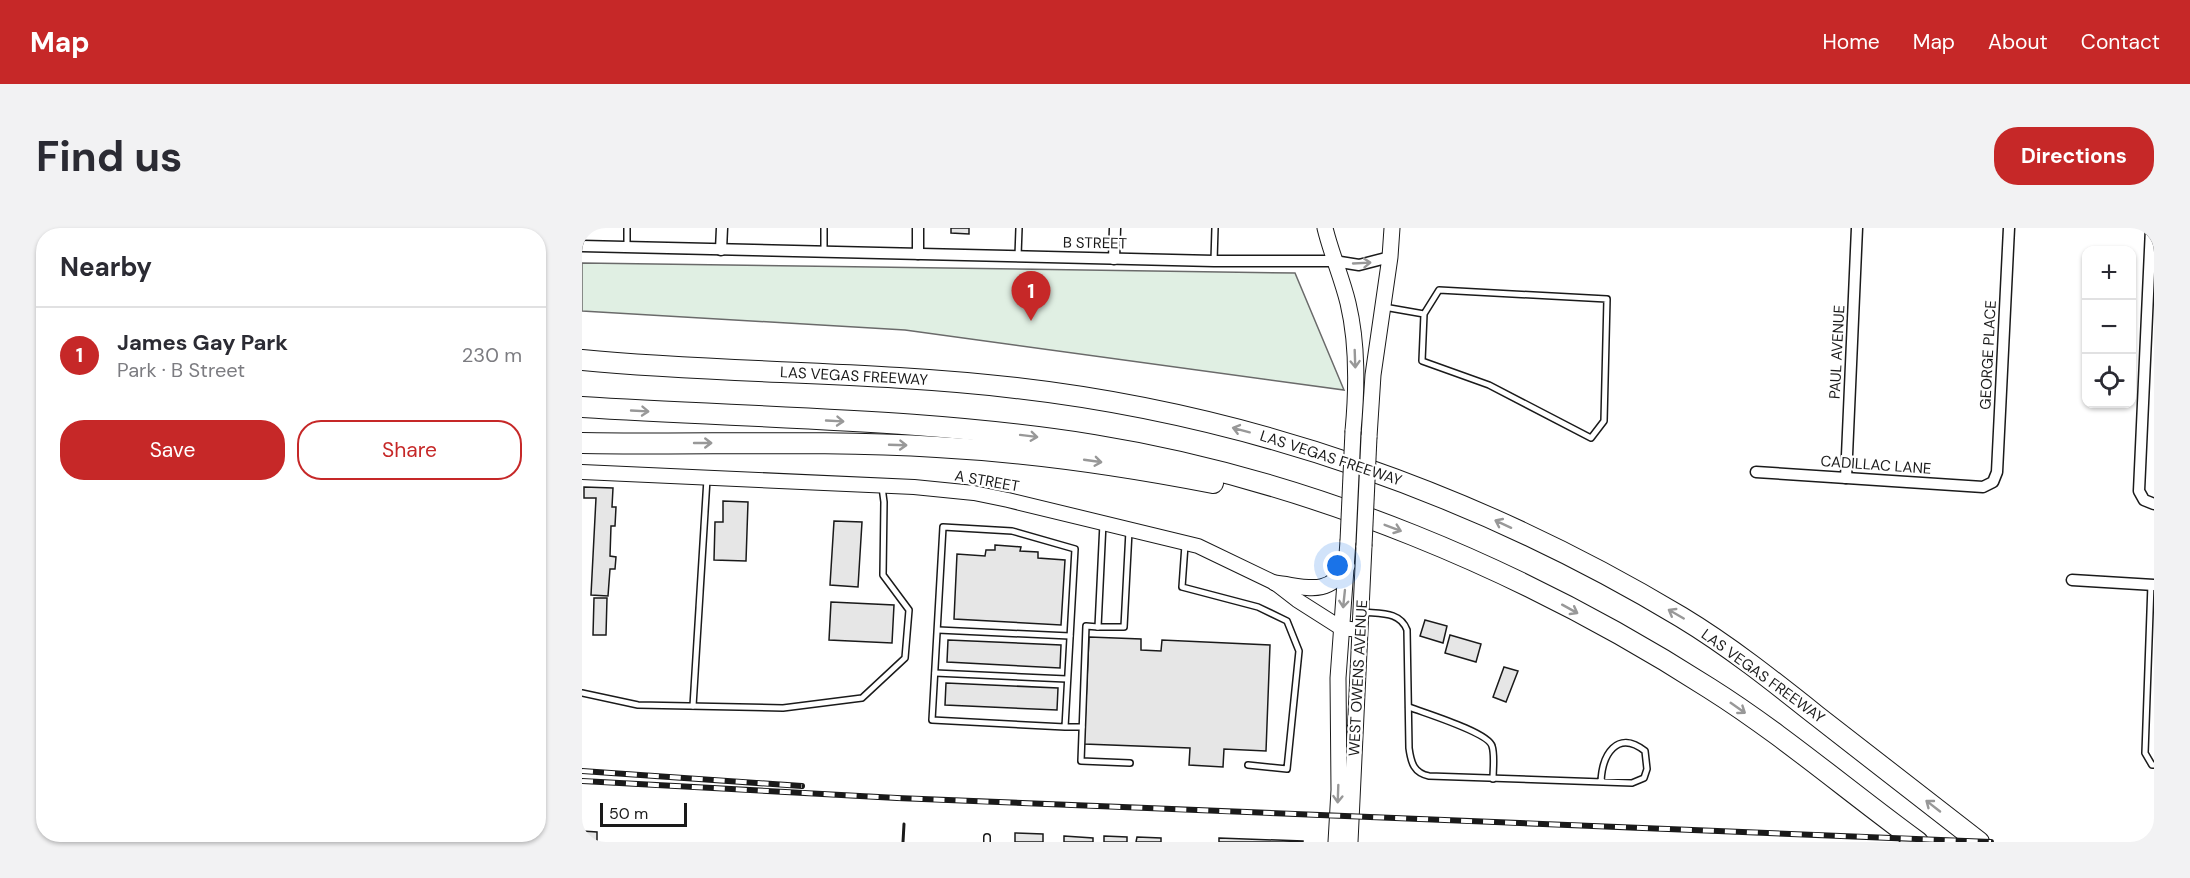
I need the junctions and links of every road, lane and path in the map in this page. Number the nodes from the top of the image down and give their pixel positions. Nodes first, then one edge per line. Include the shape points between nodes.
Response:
1 (627, 228) edge
2 (722, 228) edge
3 (824, 228) edge
4 (918, 228) edge
5 (1019, 228) edge
6 (1115, 228) edge
7 (1215, 228) edge
8 (1324, 228) edge
9 (1392, 228) edge
10 (1857, 228) edge
11 (2009, 228) edge
12 (2151, 228) edge
13 (582, 246) edge
14 (627, 248) junction
15 (721, 250) junction
16 (824, 252) junction
17 (918, 254) junction
18 (1018, 256) junction
19 (1390, 257) junction
20 (1114, 259) junction
21 (1214, 261) junction
22 (1334, 261) junction
23 (1383, 307) junction
24 (1424, 314) junction
25 (582, 360) edge
26 (2149, 377) edge
27 (582, 407) edge
28 (582, 442) edge
29 (582, 472) edge
30 (1756, 472) dead end
31 (707, 478) junction
32 (1846, 478) junction
33 (1993, 482) joint
34 (882, 486) junction
35 (2149, 502) edge
36 (1338, 508) junction
37 (1103, 523) junction
38 (1129, 529) junction
39 (1185, 543) junction
40 (1347, 566) junction
41 (2072, 580) dead end
42 (1275, 583) junction
43 (2152, 584) edge
44 (1361, 612) junction
45 (1098, 627) junction
46 (1341, 628) junction
47 (938, 630) junction
48 (1360, 630) junction
49 (1070, 636) junction
50 (935, 673) junction
51 (1067, 679) junction
52 (582, 693) edge
53 (693, 706) junction
54 (1409, 706) junction
55 (1065, 726) junction
56 (1082, 727) junction
57 (1130, 763) dead end
58 (1248, 765) dead end
59 (2154, 765) edge
60 (1493, 778) junction
61 (1601, 782) junction
62 (1336, 842) edge
63 (1350, 842) edge
64 (1918, 842) edge
65 (1979, 842) edge

1 - 14 lane
2 - 15 street
3 - 16 lane
4 - 17 street
5 - 18 lane
6 - 20 street
7 - 21 lane
8 - 22 main road, WEST OWENS AVENUE
9 - 19 main road, WEST OWENS AVENUE
10 - 32 street, PAUL AVENUE
11 - 33 street, GEORGE PLACE via 1997,472
12 - 26 street
13 - 14 street, B STREET
14 - 15 street, B STREET
15 - 16 street, B STREET
16 - 17 street, B STREET
17 - 18 street, B STREET
18 - 20 street, B STREET
22 -> 19 street, B STREET via 1359,265
19 - 23 main road, WEST OWENS AVENUE
20 - 21 street, B STREET
21 - 22 street, B STREET
22 -> 40 main road, WEST OWENS AVENUE, bridge via 1348,301 1355,352
23 - 24 lane
23 - 44 main road, WEST OWENS AVENUE, bridge via 1373,375
24 - 24 lane via 1422,361 1489,385 1591,438 1604,421 1607,299 1439,290
65 -> 25 highway, LAS VEGAS FREEWAY via 1738,654 1682,618 1556,549 1382,473 1203,420 1051,393 943,381
26 - 35 street via 2139,491
27 -> 36 highway via 938,426 1044,438 1190,464
28 -> 36 highway via 901,445 1049,455
29 - 31 street, A STREET
30 - 32 street, CADILLAC LANE
31 - 34 street, A STREET
31 - 53 lane
32 - 33 street, CADILLAC LANE via 1983,487
34 - 37 street, A STREET via 974,494
34 - 53 lane via 883,575 909,610 905,658 862,698 783,708
36 -> 64 highway via 1491,569 1660,658 1761,724
37 - 38 street, A STREET
37 - 45 lane
38 - 39 street, A STREET
38 - 45 lane via 1125,627
39 - 42 street, A STREET
39 - 58 lane via 1182,587 1258,608 1287,621 1299,651 1287,769
40 - 42 main road via 1331,584 1318,588
40 -> 46 main road, WEST OWENS AVENUE
41 - 43 street
42 - 46 street, A STREET
43 - 59 lane via 2145,753
44 - 48 main road, WEST OWENS AVENUE
44 - 54 lane via 1396,615 1404,622
45 - 56 lane via 1086,626
46 - 48 street, A STREET
46 -> 62 main road, WEST OWENS AVENUE
47 - 49 lane
47 - 49 lane via 944,527 1012,531 1074,549
47 - 50 lane
48 - 63 main road, WEST OWENS AVENUE
49 - 51 lane
50 - 51 lane
50 - 55 lane via 932,720
51 - 55 lane
52 - 53 lane via 638,705
54 - 60 lane via 1489,740
54 - 60 lane via 1411,762 1421,774
55 - 56 lane
56 - 57 lane via 1081,760
60 - 61 lane
61 - 61 lane via 1632,783 1644,778 1645,752 1625,744 1616,746 1607,753

